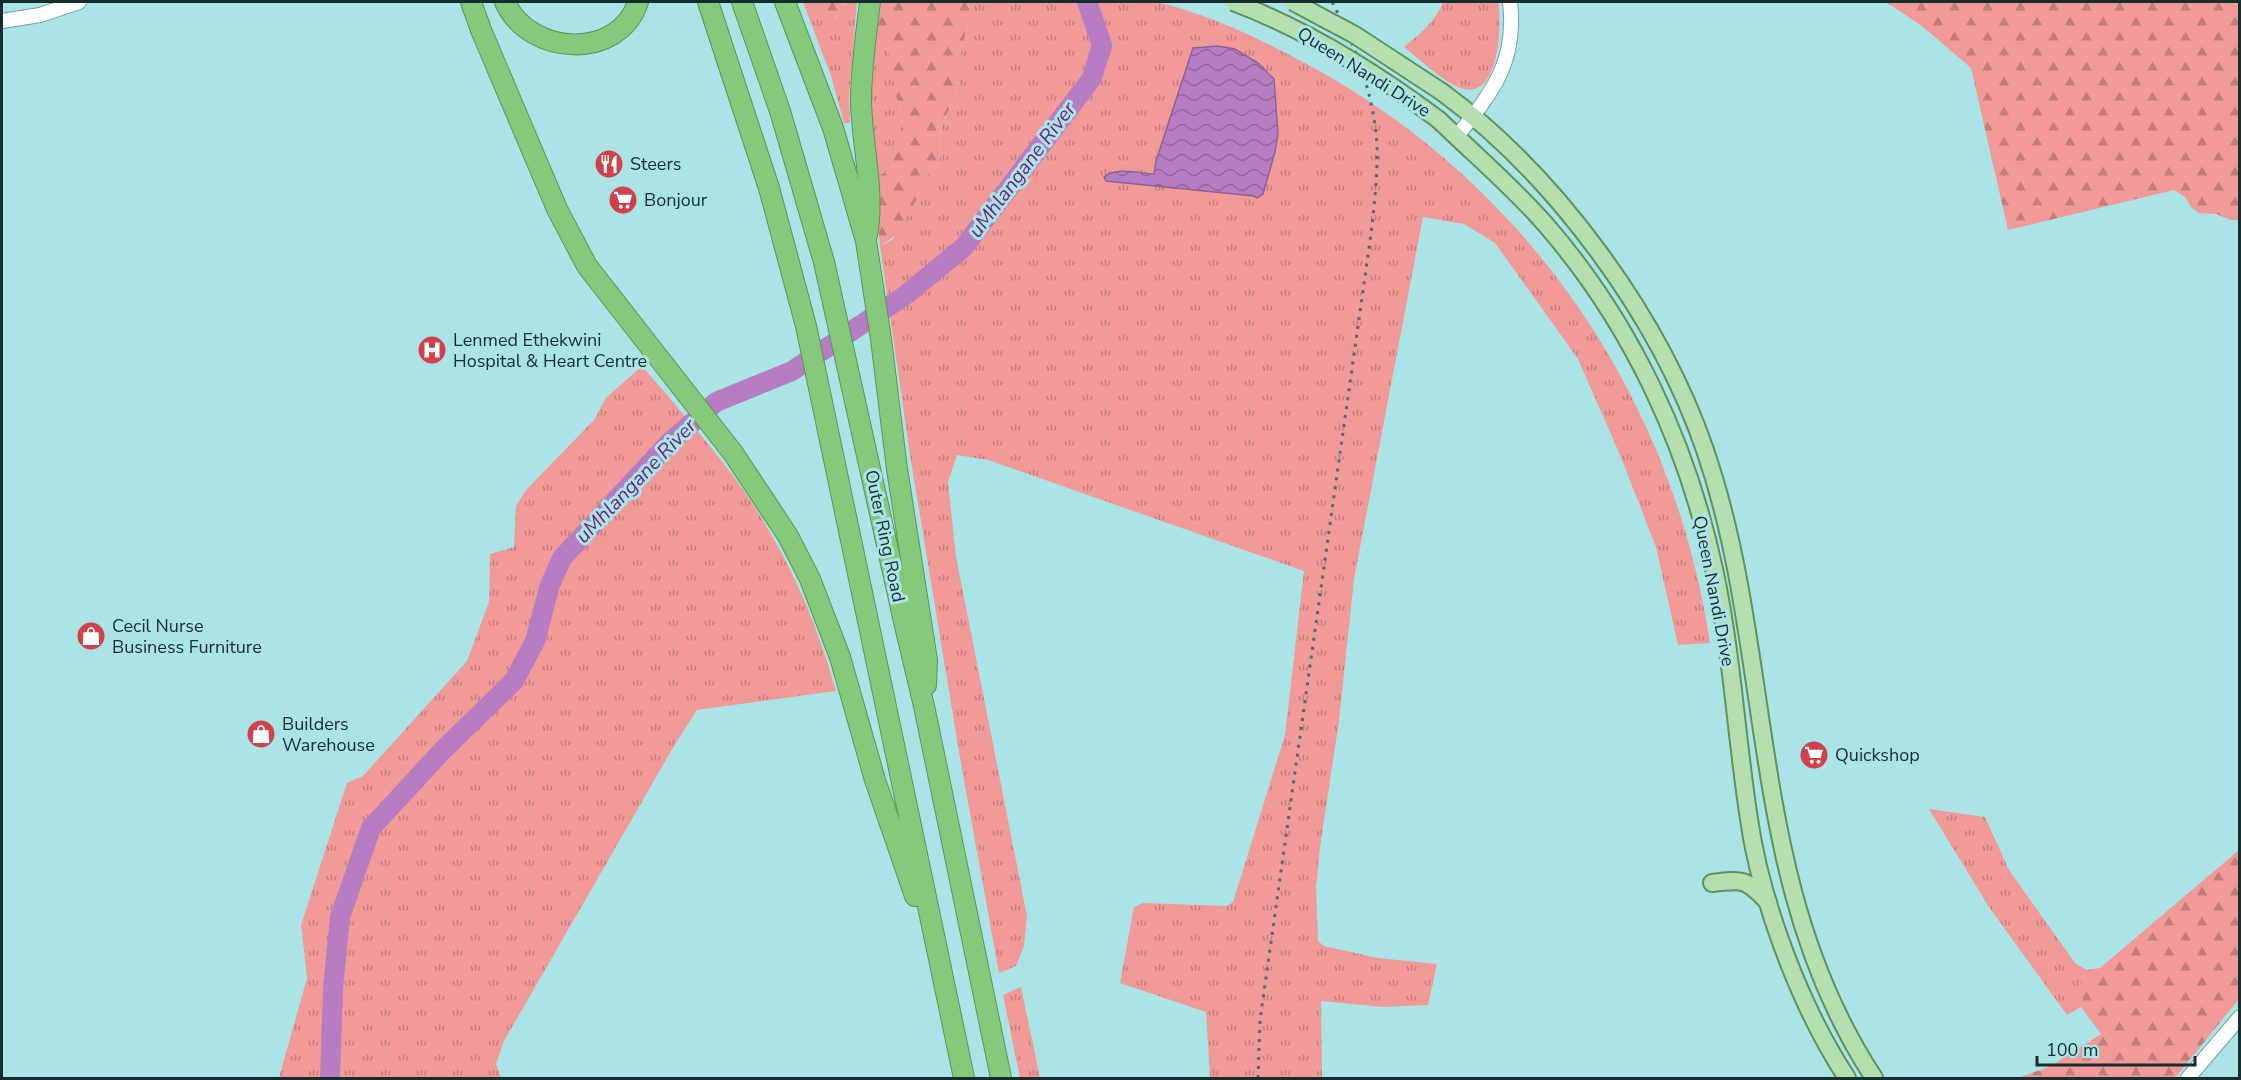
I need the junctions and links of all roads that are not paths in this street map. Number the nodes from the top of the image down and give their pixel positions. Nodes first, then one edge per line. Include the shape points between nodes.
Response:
1 (79, 2) edge
2 (471, 2) edge
3 (505, 2) edge
4 (638, 2) edge
5 (708, 2) edge
6 (742, 2) edge
7 (785, 2) edge
8 (870, 2) edge
9 (1233, 2) edge
10 (1293, 2) edge
11 (1510, 2) edge
12 (2, 21) edge
13 (1474, 115) junction
14 (1457, 136) junction
15 (867, 248) junction
16 (924, 706) junction
17 (1712, 883) dead end
18 (1769, 903) junction
19 (942, 975) junction
20 (2240, 1017) edge
21 (964, 1078) edge
22 (1001, 1078) edge
23 (1847, 1078) edge
24 (1874, 1078) edge
25 (2188, 1078) edge

1 - 12 street via 40,15
2 - 19 highway via 570,236 600,285 733,453 788,536 824,612 840,657 875,780
3 - 4 highway via 514,17 535,35 556,43 580,45 612,35
5 - 19 highway, Outer Ring Road via 795,279
6 - 16 highway, Outer Ring Road via 780,111 824,262
7 - 15 highway via 833,128
8 - 15 highway via 861,101 870,202
9 - 14 main road, Queen Nandi Drive, bridge via 1268,15 1340,52 1396,88
10 - 13 main road, Queen Nandi Drive, bridge via 1364,40
11 - 13 street via 1512,28 1502,71
13 - 14 street
13 - 24 main road, Queen Nandi Drive via 1573,219 1609,268 1667,364 1705,450 1738,576 1775,819 1800,923 1836,1013
14 - 18 main road, Queen Nandi Drive via 1530,207 1612,313 1680,451 1714,570 1749,819
15 - 16 highway via 927,660
16 - 22 highway, Outer Ring Road
17 - 18 main road via 1737,879
18 - 23 main road, Queen Nandi Drive via 1808,1007
19 - 21 highway, Outer Ring Road
20 - 25 street

